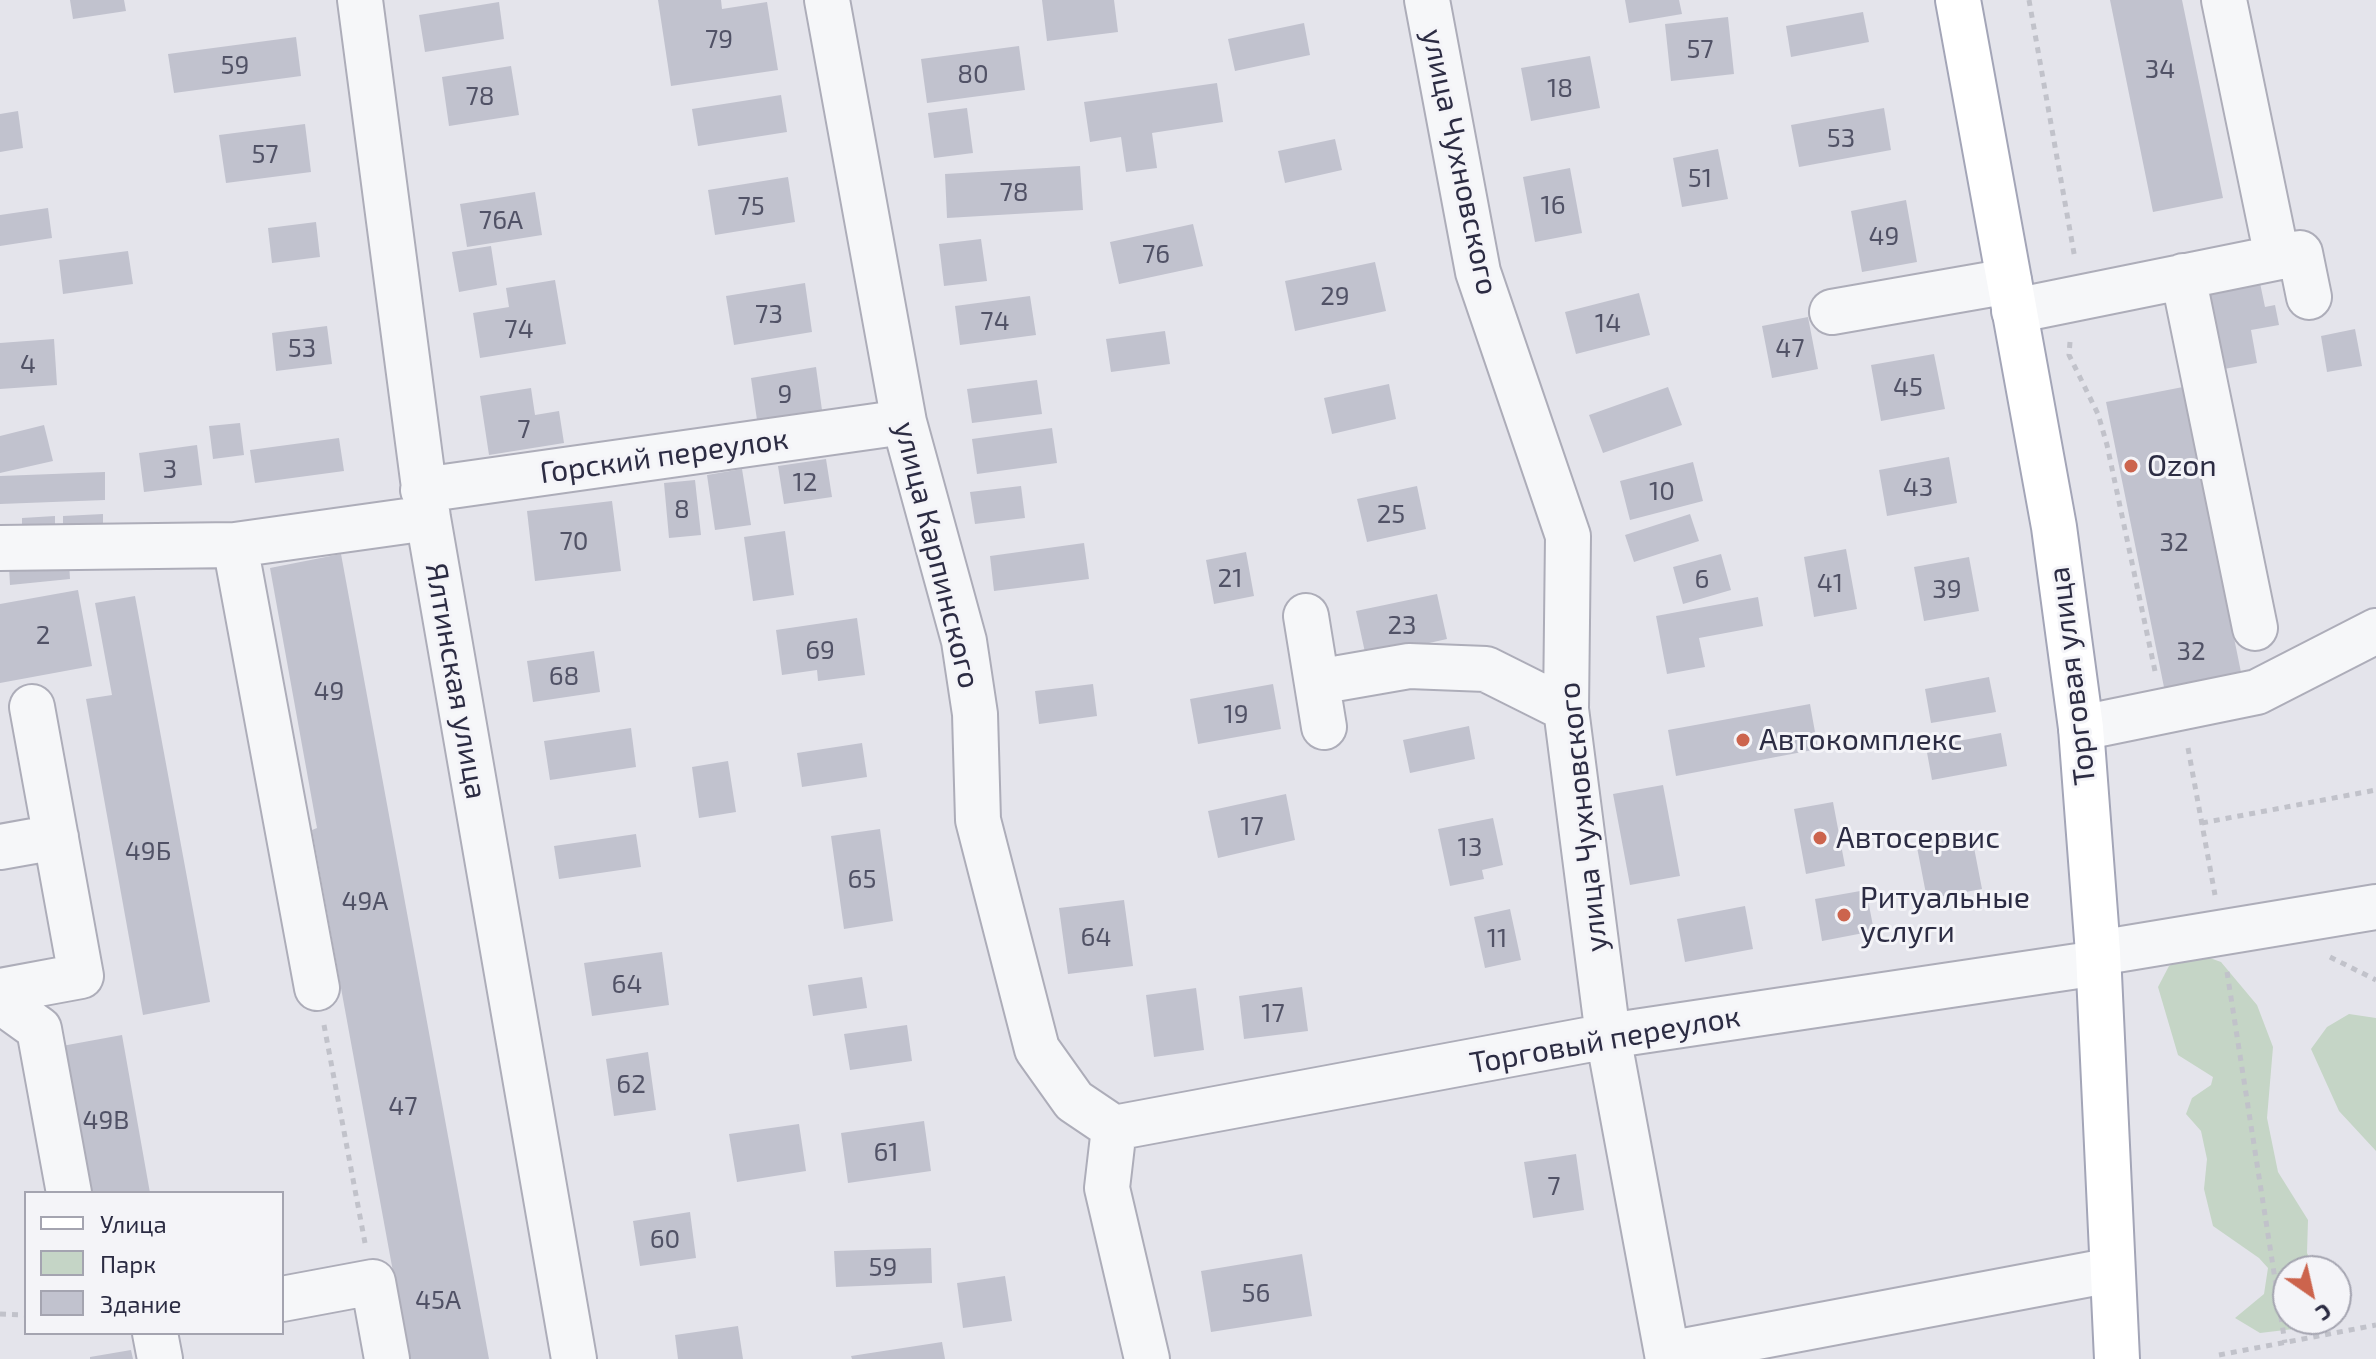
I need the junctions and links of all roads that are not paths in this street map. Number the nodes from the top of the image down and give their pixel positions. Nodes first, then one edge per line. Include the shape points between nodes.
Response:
1 (360, 0) edge
2 (827, 0) edge
3 (1427, 0) edge
4 (1958, 0) edge
5 (2224, 0) edge
6 (2277, 257) junction
7 (2183, 276) junction
8 (2012, 296) junction
9 (2309, 297) dead end
10 (1832, 312) dead end
11 (904, 422) junction
12 (426, 504) junction
13 (235, 545) junction
14 (0, 548) edge
15 (1306, 616) dead end
16 (2255, 628) dead end
17 (2376, 631) edge
18 (1317, 682) junction
19 (32, 707) dead end
20 (1566, 709) junction
21 (1324, 727) dead end
22 (2081, 728) junction
23 (56, 837) junction
24 (0, 847) edge
25 (2376, 907) edge
26 (2098, 958) junction
27 (317, 988) road end
28 (0, 991) edge
29 (0, 1001) edge
30 (1608, 1036) junction
31 (1114, 1128) junction
32 (69, 1191) edge
33 (2112, 1270) junction
34 (284, 1299) edge
35 (155, 1335) edge
36 (1667, 1357) edge
37 (160, 1359) edge
38 (387, 1359) edge
39 (574, 1359) edge
40 (1147, 1359) edge
41 (2117, 1359) edge

1 - 12 street, Ялтинская улица
2 - 11 street, улица Карпинского
3 - 20 street, улица Чухновского via 1478,272 1568,536
4 - 8 main road, Торговая улица
5 - 6 street
6 - 7 street
6 - 9 street via 2300,253
7 - 8 street
7 - 16 street
8 - 10 street
8 - 22 main road, Торговая улица via 2054,527
11 - 12 street, Горский переулок
11 - 31 street, улица Карпинского via 964,641 975,714 978,820 1037,1049 1074,1101
12 - 13 street, Горский переулок
12 - 39 street, Ялтинская улица
13 - 14 street, Горский переулок
13 - 27 street
15 - 18 street
17 - 22 street via 2257,692
18 - 20 street via 1409,666 1486,669
18 - 21 street
19 - 23 street
20 - 30 street, улица Чухновского
22 - 26 main road, Торговая улица
23 - 24 street
23 - 28 street via 81,976
25 - 26 street, Торговый переулок
26 - 30 street, Торговый переулок
26 - 33 main road, Торговая улица
29 - 32 street via 39,1029
30 - 31 street, Торговый переулок
30 - 36 street, улица Чухновского
31 - 40 street via 1107,1188
33 - 36 street
33 - 41 main road, Торговая улица
34 - 38 street via 373,1282
35 - 37 street

